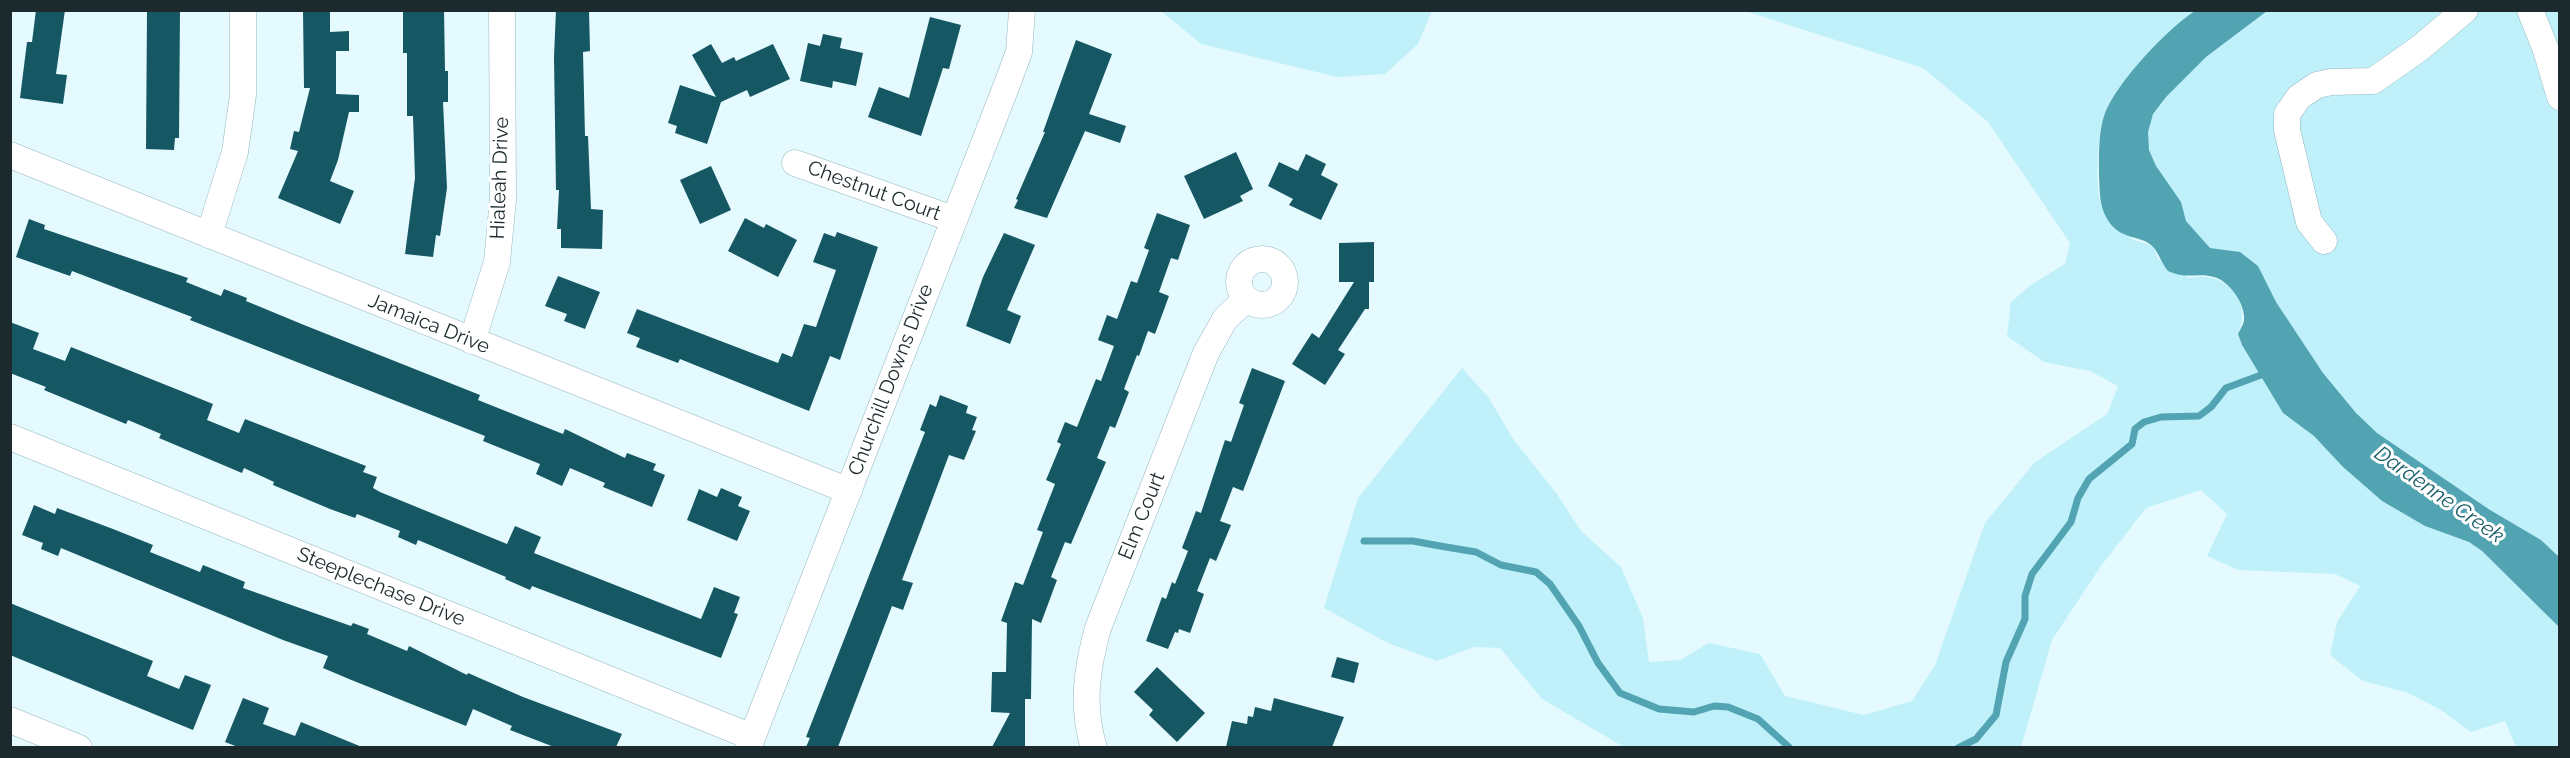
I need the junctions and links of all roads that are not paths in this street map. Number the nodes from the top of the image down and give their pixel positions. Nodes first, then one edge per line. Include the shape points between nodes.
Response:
1 (243, 10) edge
2 (502, 10) edge
3 (1022, 10) edge
4 (2465, 10) edge
5 (2530, 10) edge
6 (2559, 97) edge
7 (10, 155) edge
8 (795, 163) dead end
9 (953, 219) junction
10 (209, 235) junction
11 (2324, 241) dead end
12 (1246, 299) dead end
13 (472, 341) junction
14 (10, 436) edge
15 (849, 491) junction
16 (10, 720) edge
17 (750, 742) edge
18 (79, 747) edge
19 (1094, 747) edge

1 - 10 street via 243,95 235,152
2 - 13 street, Hialeah Drive via 503,199 496,262
3 - 9 street, Churchill Downs Drive via 1019,52
4 - 11 street via 2373,81 2317,85 2299,97 2287,114 2287,130 2310,222
5 - 6 street
7 - 10 street, Jamaica Drive
8 - 9 street, Chestnut Court
9 - 15 street, Churchill Downs Drive
10 - 13 street, Jamaica Drive
12 - 19 street, Elm Court via 1225,319 1206,353 1098,628 1087,666 1086,698
13 - 15 street, Jamaica Drive
14 - 17 street, Steeplechase Drive
15 - 17 street, Churchill Downs Drive
16 - 18 street

